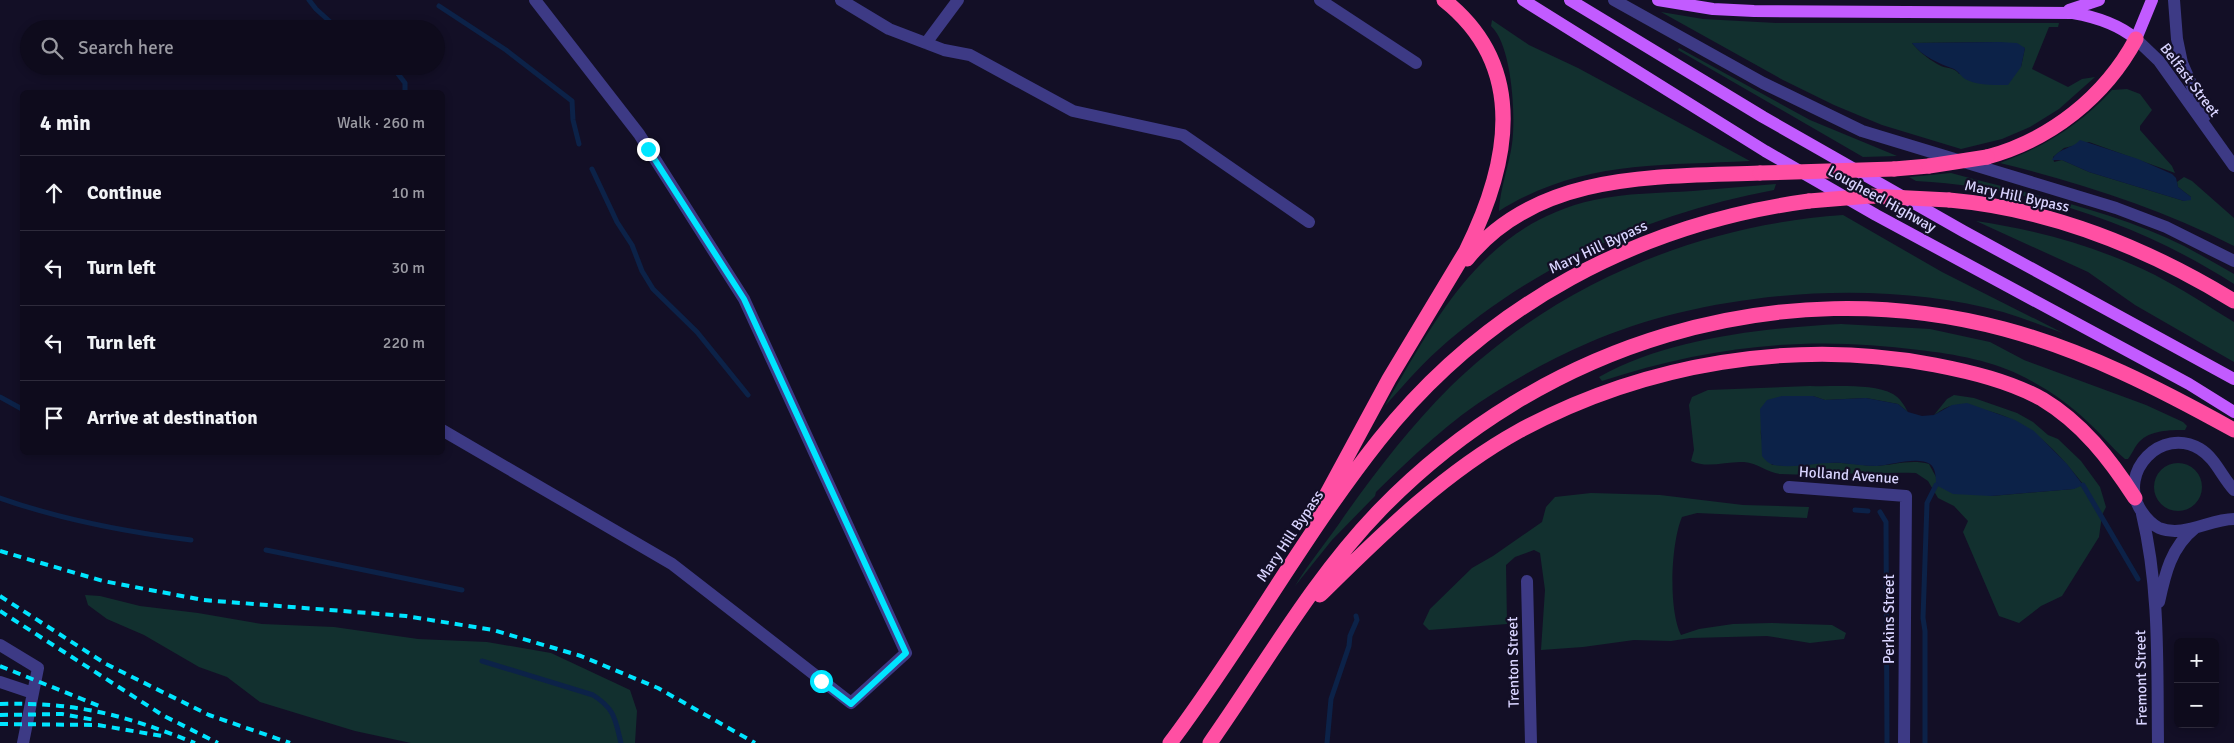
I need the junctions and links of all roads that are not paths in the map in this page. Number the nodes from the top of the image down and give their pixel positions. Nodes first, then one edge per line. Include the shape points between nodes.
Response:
1 (535, 0) edge
2 (841, 0) edge
3 (958, 0) edge
4 (1320, 0) edge
5 (1444, 0) edge
6 (1523, 0) edge
7 (1570, 0) edge
8 (1614, 0) edge
9 (1658, 0) edge
10 (2099, 0) edge
11 (2152, 0) edge
12 (2174, 0) edge
13 (2057, 12) junction
14 (2136, 39) junction
15 (926, 43) junction
16 (1416, 63) dead end
17 (2216, 142) junction
18 (2234, 166) edge
19 (1309, 222) dead end
20 (2234, 261) edge
21 (1449, 281) junction
22 (2234, 302) edge
23 (2234, 379) edge
24 (2234, 412) edge
25 (2234, 430) edge
26 (445, 432) edge
27 (1789, 486) dead end
28 (2234, 490) edge
29 (1906, 496) joint
30 (2135, 498) junction
31 (2141, 512) junction
32 (2234, 519) edge
33 (2195, 528) junction
34 (1527, 581) dead end
35 (1275, 590) junction
36 (2157, 612) junction
37 (1292, 622) junction
38 (0, 645) edge
39 (0, 682) edge
40 (33, 693) junction
41 (22, 743) edge
42 (1170, 743) edge
43 (1210, 743) edge
44 (1531, 743) edge
45 (1904, 743) edge
46 (2158, 743) edge

1 - 26 street via 639,134 744,299 906,653 851,704 672,564
2 - 15 street via 889,30
3 - 15 street
4 - 16 street
5 - 21 highway via 1462,16 1487,49 1502,90 1504,122 1490,189 1471,241
6 - 24 main road, Lougheed Highway via 1765,151 1935,248 2189,384
7 - 23 main road, Lougheed Highway via 1921,207
8 - 20 street via 1763,83 1862,131 2116,208 2166,227
9 - 13 main road via 1713,9 1754,11
10 - 13 main road
11 - 14 main road
12 - 17 street via 2182,63
13 - 14 main road via 2102,20 2118,26
14 - 17 street, Belfast Street via 2159,61
14 - 21 highway, bridge via 2118,69 2080,109 2020,146 1987,157 1930,166 1636,179 1589,186 1525,210 1475,249
15 - 19 street via 970,55 1072,111 1182,135
17 - 18 street, Belfast Street
21 - 35 highway via 1389,379
22 - 35 highway, Mary Hill Bypass, bridge via 2152,256 2090,231 2027,213 1949,200 1870,196 1809,201 1732,214 1645,242 1584,270 1502,322 1449,364 1402,412 1346,484
25 - 37 highway via 2156,387 2097,361 2035,338 1972,321 1909,312 1843,309 1777,312 1712,323 1649,340 1589,362 1529,392 1476,426 1424,467 1378,512 1330,569
27 - 29 street, Holland Avenue
28 - 30 street via 2208,455 2192,446 2176,443 2155,450 2141,462 2134,479
29 - 45 street, Perkins Street
30 - 31 street
30 - 37 highway via 2105,455 2070,419 2041,399 1996,380 1923,362 1849,354 1771,356 1725,362 1650,378 1608,392 1519,431 1424,495
31 - 33 street via 2159,528 2174,531
31 - 36 street, Fremont Street
32 - 33 street
33 - 36 street, Fremont Street via 2171,558
34 - 44 street, Trenton Street
35 - 42 highway, Mary Hill Bypass
36 - 46 street, Fremont Street
37 - 43 highway
38 - 40 street via 38,668
39 - 40 street
40 - 41 street

